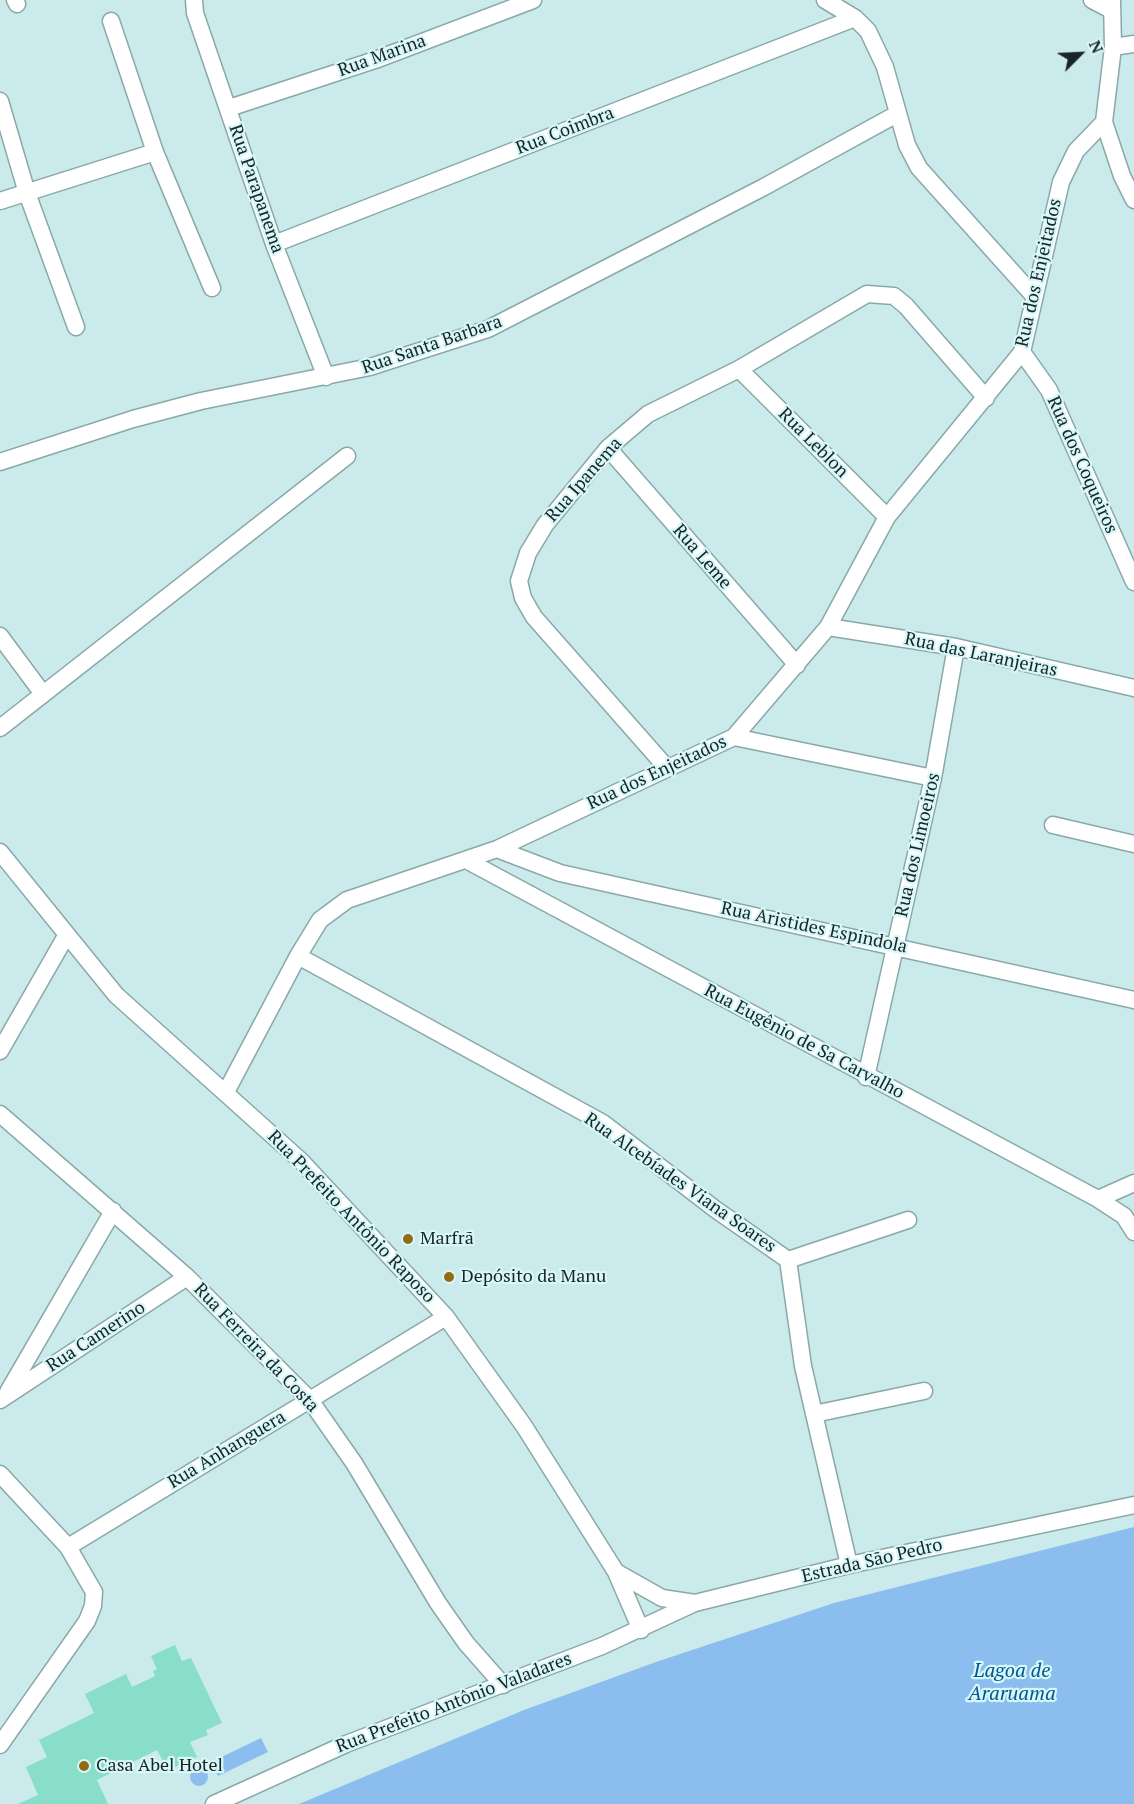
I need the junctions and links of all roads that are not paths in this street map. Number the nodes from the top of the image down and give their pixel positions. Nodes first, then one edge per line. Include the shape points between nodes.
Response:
1 (194, 0) edge
2 (533, 0) edge
3 (825, 0) edge
4 (1092, 0) edge
5 (1112, 5) edge
6 (855, 18) junction
7 (111, 21) dead end
8 (1134, 44) edge
9 (1113, 47) junction
10 (0, 101) edge
11 (229, 108) junction
12 (897, 114) junction
13 (1104, 122) junction
14 (156, 152) junction
15 (27, 193) junction
16 (1134, 200) edge
17 (0, 201) edge
18 (274, 244) junction
19 (212, 288) dead end
20 (1033, 295) junction
21 (76, 327) dead end
22 (1022, 352) junction
23 (739, 369) junction
24 (326, 377) junction
25 (986, 398) junction
26 (608, 448) junction
27 (347, 456) dead end
28 (0, 462) edge
29 (887, 517) junction
30 (1134, 582) edge
31 (828, 627) junction
32 (0, 636) edge
33 (956, 646) junction
34 (796, 665) junction
35 (1134, 688) edge
36 (44, 694) junction
37 (0, 728) edge
38 (734, 737) junction
39 (667, 768) junction
40 (933, 778) junction
41 (1053, 825) dead end
42 (1134, 844) edge
43 (497, 849) junction
44 (0, 852) edge
45 (466, 860) junction
46 (66, 936) junction
47 (895, 945) junction
48 (298, 956) junction
49 (1134, 1000) edge
50 (0, 1051) edge
51 (866, 1077) junction
52 (226, 1092) junction
53 (0, 1114) edge
54 (1134, 1183) edge
55 (1098, 1199) junction
56 (113, 1211) junction
57 (908, 1220) dead end
58 (1134, 1232) edge
59 (788, 1260) junction
60 (187, 1277) junction
61 (446, 1317) junction
62 (924, 1391) dead end
63 (3, 1398) edge
64 (310, 1400) junction
65 (814, 1414) junction
66 (0, 1474) edge
67 (1134, 1505) edge
68 (68, 1547) junction
69 (849, 1565) junction
70 (616, 1572) junction
71 (695, 1603) junction
72 (641, 1630) junction
73 (503, 1685) junction
74 (0, 1745) edge
75 (214, 1804) edge

1 - 11 street, Rua Parapanema via 195,13
2 - 11 street, Rua Marina via 375,60
3 - 6 street
4 - 5 street
5 - 9 street
6 - 12 street via 868,31 885,67
6 - 18 street, Rua Coimbra
7 - 14 street
8 - 9 street
9 - 13 street
10 - 15 street
11 - 18 street, Rua Parapanema
12 - 20 street via 919,168
12 - 24 street, Rua Santa Barbara via 764,188 488,329 411,355
13 - 16 street
13 - 20 street, Rua dos Enjeitados via 1076,151 1061,182
14 - 15 street
14 - 19 street
15 - 17 street
15 - 21 street
18 - 24 street, Rua Parapanema
20 - 22 street, Rua dos Enjeitados
22 - 25 street, Rua dos Enjeitados
22 - 30 street, Rua dos Coqueiros via 1049,390
23 - 25 street, Rua Ipanema via 854,300 880,293 894,296 906,306
23 - 26 street, Rua Ipanema via 648,414
23 - 29 street, Rua Leblon
24 - 28 street, Rua Santa Barbara via 201,401
25 - 29 street, Rua dos Enjeitados
26 - 34 street, Rua Leme
26 - 39 street, Rua Ipanema via 545,525 528,553 519,581 534,617
27 - 36 street
29 - 31 street, Rua dos Enjeitados
31 - 33 street, Rua das Laranjeiras
31 - 34 street, Rua dos Enjeitados
32 - 36 street
33 - 35 street, Rua das Laranjeiras
33 - 40 street, Rua dos Limoeiros
34 - 38 street, Rua dos Enjeitados
36 - 37 street
38 - 39 street, Rua dos Enjeitados
38 - 40 street
39 - 43 street, Rua dos Enjeitados
40 - 47 street, Rua dos Limoeiros
41 - 42 street
43 - 45 street, Rua dos Enjeitados
43 - 47 street, Rua Aristides Espindola via 560,873
44 - 46 street, Rua Prefeito Antônio Raposo
45 - 48 street, Rua dos Enjeitados via 347,900 320,920
45 - 51 street, Rua Eugênio de Sa Carvalho
46 - 50 street
46 - 52 street, Rua Prefeito Antônio Raposo via 124,1002
47 - 49 street, Rua Aristides Espindola
47 - 51 street, Rua dos Limoeiros
48 - 52 street, Rua dos Enjeitados
48 - 59 street, Rua Alcebíades Viana Soares via 603,1123
51 - 55 street, Rua Eugênio de Sa Carvalho
52 - 61 street, Rua Prefeito Antônio Raposo via 302,1161
53 - 56 street, Rua Ferreira da Costa
54 - 55 street
55 - 58 street, Rua Eugênio de Sa Carvalho via 1124,1216
56 - 60 street, Rua Ferreira da Costa
56 - 63 street, Rua Camerino
57 - 59 street
59 - 65 street, Rua Alcebíades Viana Soares
60 - 63 street, Rua Camerino
60 - 64 street, Rua Ferreira da Costa
61 - 64 street, Rua Anhanguera
61 - 70 street, Rua Prefeito Antônio Raposo via 524,1426
62 - 65 street
64 - 68 street, Rua Anhanguera
64 - 73 street, Rua Ferreira da Costa via 354,1463 438,1603
65 - 69 street, Rua Alcebíades Viana Soares
66 - 68 street
67 - 69 street, Estrada São Pedro
68 - 74 street via 94,1592 93,1606 87,1621
69 - 71 street, Estrada São Pedro
70 - 71 street, Estrada São Pedro via 662,1598
70 - 72 street, Rua Prefeito Antônio Raposo
71 - 72 street, Rua Prefeito Antônio Valadares
72 - 73 street, Rua Prefeito Antônio Valadares
73 - 75 street, Rua Prefeito Antônio Valadares via 346,1744

